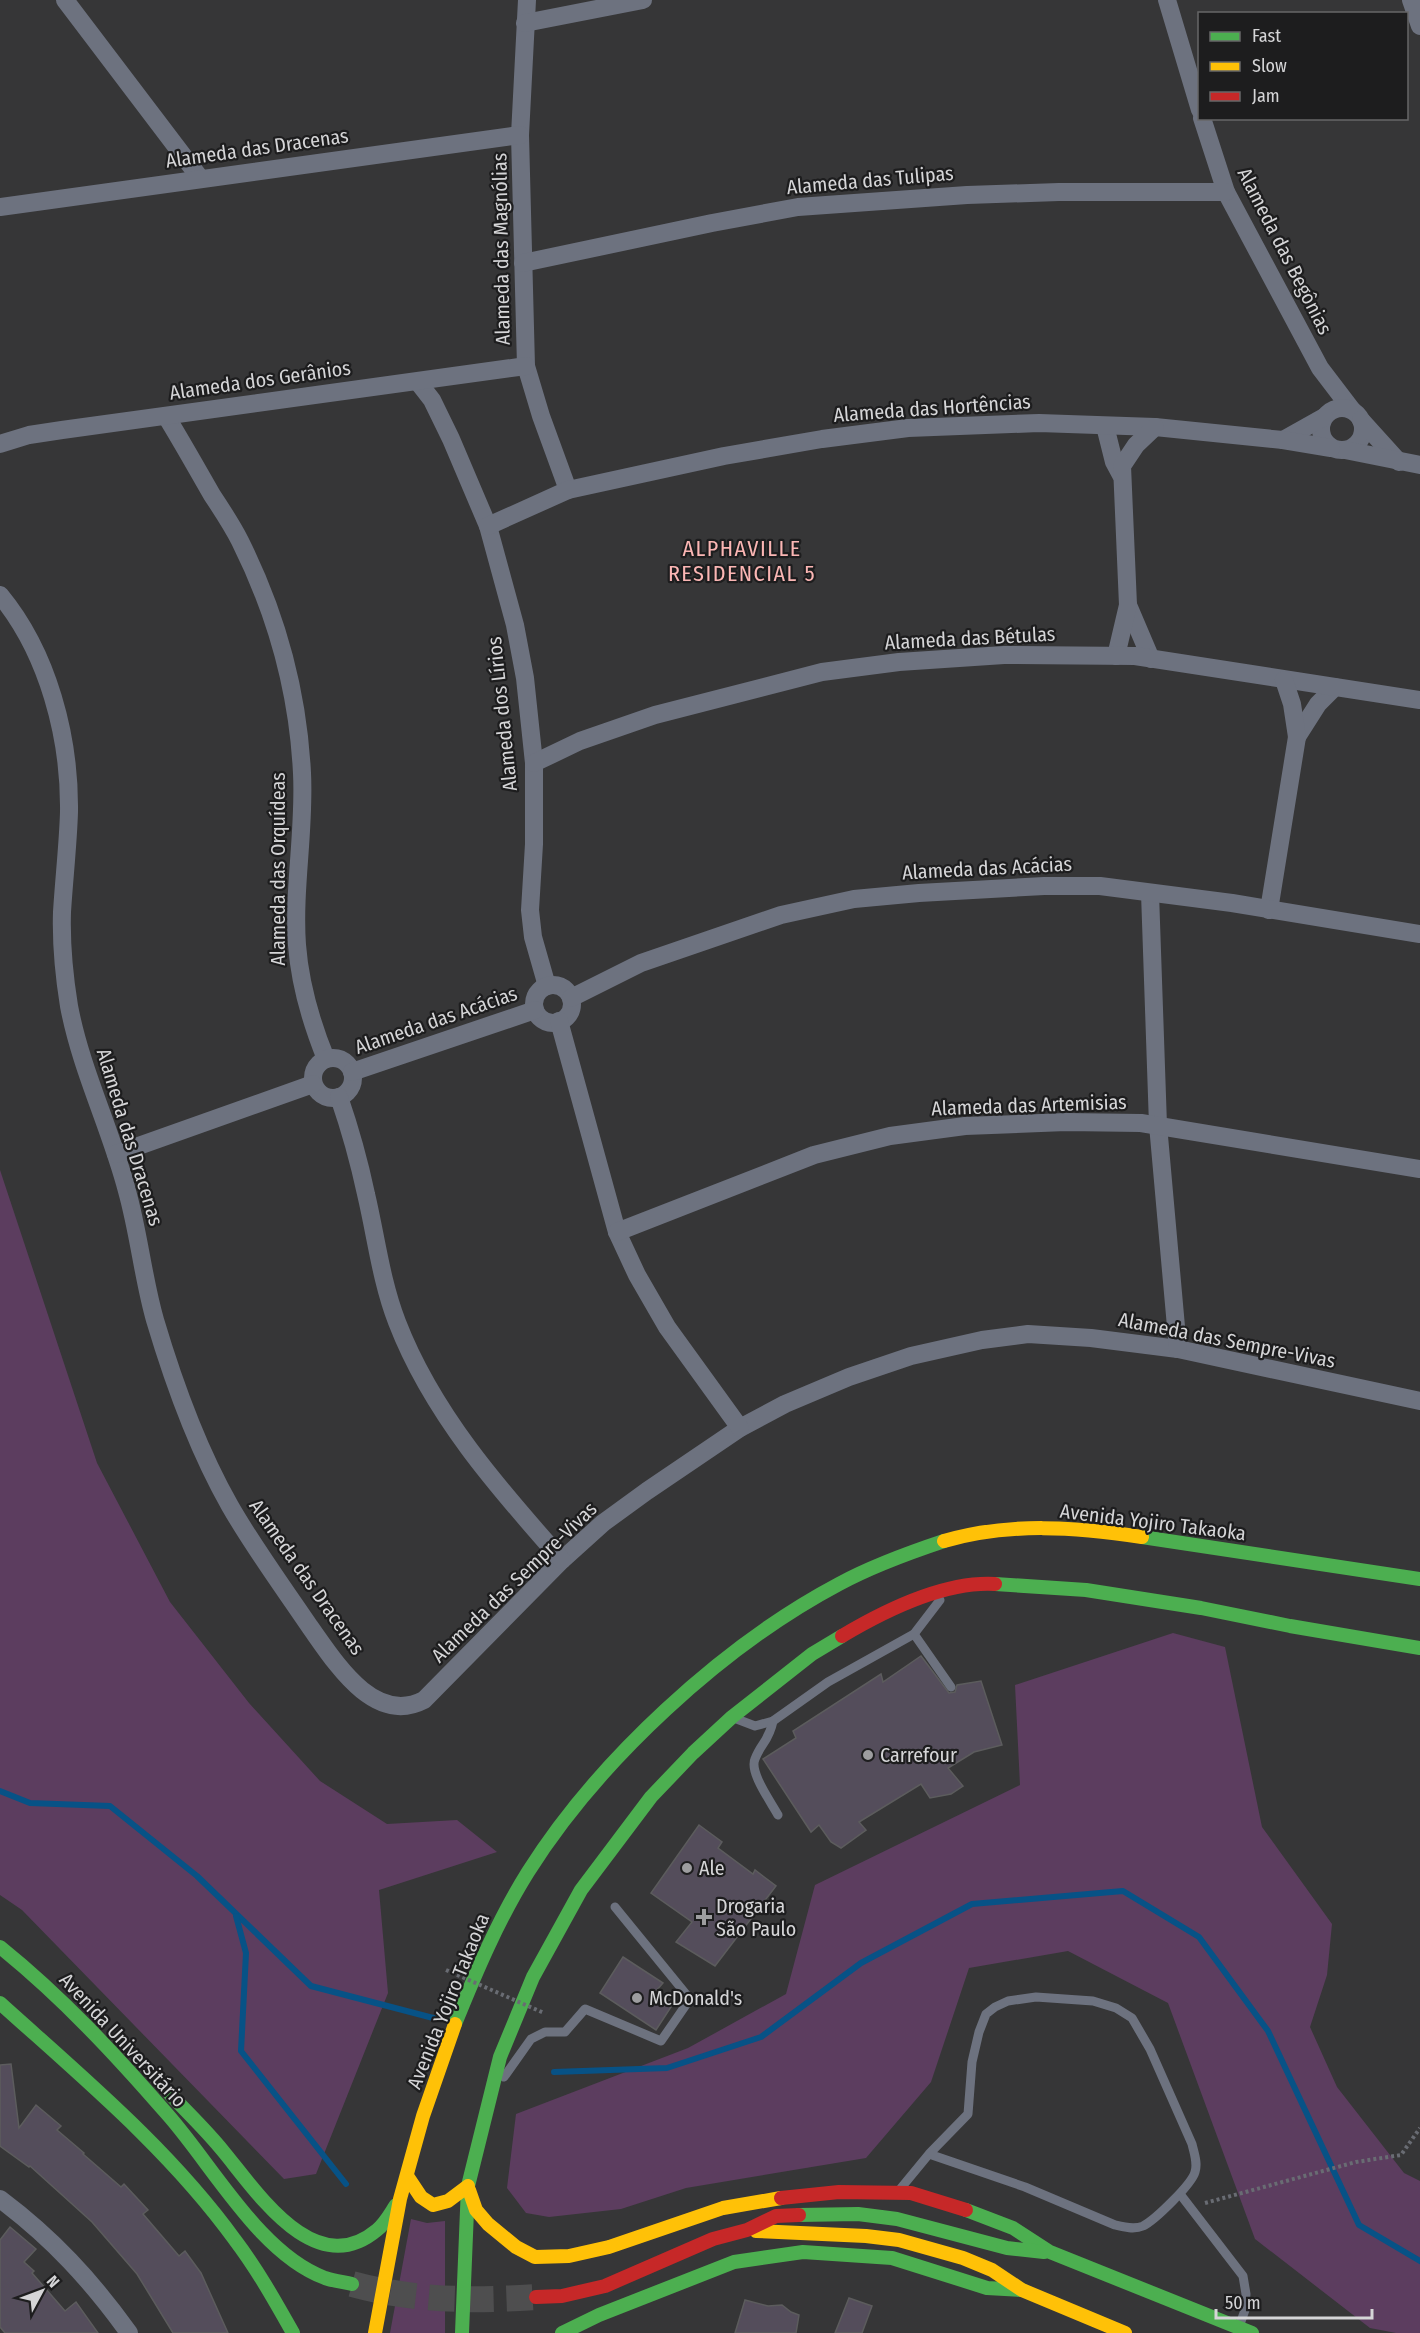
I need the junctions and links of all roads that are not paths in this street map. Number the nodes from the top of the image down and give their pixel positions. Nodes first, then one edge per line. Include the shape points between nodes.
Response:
1 (65, 0) edge
2 (527, 0) edge
3 (643, 0) edge
4 (1167, 0) edge
5 (1411, 0) edge
6 (525, 23) junction
7 (1420, 26) edge
8 (1198, 103) edge
9 (1203, 120) edge
10 (520, 135) junction
11 (200, 178) junction
12 (1226, 192) junction
13 (0, 207) edge
14 (523, 262) junction
15 (526, 366) junction
16 (1320, 368) junction
17 (418, 382) junction
18 (1357, 415) junction
19 (166, 416) junction
20 (1325, 416) junction
21 (1105, 426) junction
22 (1155, 428) junction
23 (1283, 440) junction
24 (0, 444) edge
25 (1338, 449) junction
26 (1399, 462) junction
27 (1420, 465) edge
28 (1121, 475) junction
29 (567, 490) junction
30 (488, 526) junction
31 (0, 595) edge
32 (1128, 605) junction
33 (1116, 656) junction
34 (1151, 659) junction
35 (1284, 680) junction
36 (1335, 687) junction
37 (1420, 700) edge
38 (1297, 737) junction
39 (534, 764) junction
40 (1150, 893) junction
41 (1269, 910) junction
42 (1420, 934) edge
43 (547, 986) junction
44 (571, 998) junction
45 (535, 1010) junction
46 (559, 1022) junction
47 (326, 1059) junction
48 (352, 1072) junction
49 (313, 1084) junction
50 (339, 1097) junction
51 (1158, 1125) junction
52 (116, 1154) junction
53 (1420, 1169) edge
54 (617, 1232) junction
55 (1178, 1349) junction
56 (1420, 1401) edge
57 (740, 1428) junction
58 (562, 1560) junction
59 (1420, 1580) edge
60 (948, 1589) junction
61 (914, 1634) junction
62 (1420, 1648) edge
63 (951, 1687) dead end
64 (390, 1706) joint
65 (732, 1717) junction
66 (773, 1721) junction
67 (778, 1815) dead end
68 (615, 1907) dead end
69 (0, 1947) edge
70 (46, 1985) junction
71 (0, 2002) edge
72 (116, 2088) dead end
73 (489, 2098) junction
74 (158, 2124) dead end
75 (929, 2154) junction
76 (209, 2169) junction
77 (407, 2176) junction
78 (468, 2186) junction
79 (896, 2193) junction
80 (1180, 2193) junction
81 (0, 2199) edge
82 (399, 2201) junction
83 (747, 2230) junction
84 (1050, 2253) junction
85 (352, 2284) tunnel mouth
86 (1022, 2290) junction
87 (536, 2296) tunnel mouth
88 (1239, 2327) junction
89 (129, 2333) edge
90 (293, 2333) edge
91 (375, 2333) edge
92 (462, 2333) edge
93 (562, 2333) edge
94 (1125, 2333) edge
95 (1252, 2333) edge

1 - 11 street
2 - 6 street, Alameda das Magnólias
3 - 6 street
4 - 8 street
5 - 7 street
6 - 10 street, Alameda das Magnólias
9 - 12 street, Alameda das Begônias
10 - 11 street, Alameda das Dracenas
10 - 14 street, Alameda das Magnólias
11 - 13 street, Alameda das Dracenas
12 - 14 street, Alameda das Tulipas via 978,194 798,207
12 - 16 street, Alameda das Begônias
14 - 15 street, Alameda das Magnólias
15 - 17 street, Alameda dos Gerânios
15 - 29 street, Alameda das Magnólias
16 - 18 street, Alameda das Begônias
16 - 20 street, Alameda das Begônias
17 - 19 street, Alameda dos Gerânios
17 - 30 street, Alameda dos Lírios via 452,439
18 - 20 street via 1338,408
18 - 25 street via 1363,427 1361,439 1357,445
18 - 26 street
19 - 24 street, Alameda dos Gerânios via 29,435
19 - 47 street, Alameda das Orquídeas via 240,540 282,647 295,708 302,771 297,944 309,1014
20 - 23 street
20 - 25 street via 1320,425 1324,442
21 - 22 street, Alameda das Hortências
21 - 28 street
21 - 29 street, Alameda das Hortências via 1039,423 908,428 822,438
22 - 23 street, Alameda das Hortências
22 - 28 street via 1136,446 1122,466
23 - 25 street, Alameda das Hortências
25 - 26 street, Alameda das Hortências
26 - 27 street, Alameda das Hortências
28 - 32 street
29 - 30 street, Alameda das Hortências
30 - 39 street, Alameda dos Lírios via 515,625
31 - 52 street, Alameda das Dracenas via 36,651 54,699 66,764 69,809 63,956 70,1007 87,1074
32 - 33 street
32 - 34 street
33 - 34 street, Alameda das Bétulas
33 - 39 street, Alameda das Bétulas via 1004,655 822,672 656,715 580,741
34 - 35 street, Alameda das Bétulas
35 - 36 street, Alameda das Bétulas
35 - 38 street
36 - 37 street, Alameda das Bétulas
36 - 38 street via 1318,704
38 - 41 street
39 - 43 street, Alameda dos Lírios via 530,910
40 - 41 street, Alameda das Acácias
40 - 44 street, Alameda das Acácias via 1100,886 1044,886 854,899 781,915 709,938 641,963
40 - 51 street
41 - 42 street, Alameda das Acácias
43 - 44 street via 561,986
43 - 45 street via 536,995
44 - 46 street via 570,1012
45 - 46 street via 545,1021
45 - 48 street, Alameda das Acácias
46 - 54 street
47 - 48 street via 342,1060
47 - 49 street via 315,1068
48 - 50 street via 351,1088
49 - 50 street via 323,1096
49 - 52 street
50 - 58 street via 356,1150 383,1276 418,1370 478,1460
51 - 53 street, Alameda das Artemisias
51 - 54 street, Alameda das Artemisias via 1066,1122 965,1126 890,1136 814,1155
51 - 55 street
52 - 64 street, Alameda das Dracenas via 154,1317 203,1453 236,1516 324,1648 357,1686 372,1699
54 - 57 street via 667,1327
55 - 56 street, Alameda das Sempre-Vivas
55 - 57 street, Alameda das Sempre-Vivas via 1039,1335 982,1340 911,1356 849,1377
57 - 58 street, Alameda das Sempre-Vivas via 603,1523
58 - 64 street, Alameda das Sempre-Vivas via 424,1701 412,1707
59 - 77 main road, Avenida Yojiro Takaoka via 1114,1533 1027,1528 968,1536 914,1551 847,1579 801,1604 705,1676 614,1761 527,1873 466,1996 429,2098
60 - 61 lane
60 - 62 main road via 981,1583 1086,1590
60 - 65 main road via 879,1614 812,1654
61 - 63 lane
61 - 66 lane via 828,1682
65 - 66 lane via 754,1726
65 - 73 main road via 651,1797 581,1890 533,1977 500,2057
66 - 67 lane via 770,1737 754,1760 754,1771
68 - 73 lane via 690,1999 661,2041 585,2009 565,2032 545,2032 531,2039
69 - 70 main road, Avenida Universitário
70 - 76 main road, Avenida Universitário via 172,2119
70 - 82 main road via 81,2008 153,2077 298,2232 320,2244 354,2243 376,2231
71 - 72 main road, Avenida Universitário
71 - 90 main road via 152,2142 199,2195 242,2249
73 - 78 main road
74 - 76 main road, Avenida Universitário
75 - 79 lane
75 - 80 lane via 1127,2228 1141,2227
75 - 80 lane via 968,2114 972,2062 986,2014 1008,2001 1036,1997 1093,2001 1132,2018 1150,2049 1196,2160 1195,2174
76 - 85 main road, Avenida Universitário via 262,2234 282,2251 323,2277
77 - 78 main road via 418,2196 438,2205
77 - 82 main road, Avenida Yojiro Takaoka
78 - 79 main road via 476,2210 488,2224 535,2257 569,2256 609,2247 723,2208 839,2192
78 - 92 main road
79 - 84 main road via 910,2193 1013,2228
80 - 88 lane via 1243,2277 1245,2310
81 - 89 street via 76,2264
82 - 91 main road, Avenida Yojiro Takaoka
83 - 84 main road via 776,2216 858,2214 930,2227 1007,2248
83 - 86 main road via 899,2240 963,2258 992,2270
83 - 87 main road via 713,2239 605,2286 562,2296
84 - 88 main road
86 - 93 main road via 987,2288 892,2258 803,2252 734,2262
86 - 94 main road
88 - 95 main road

